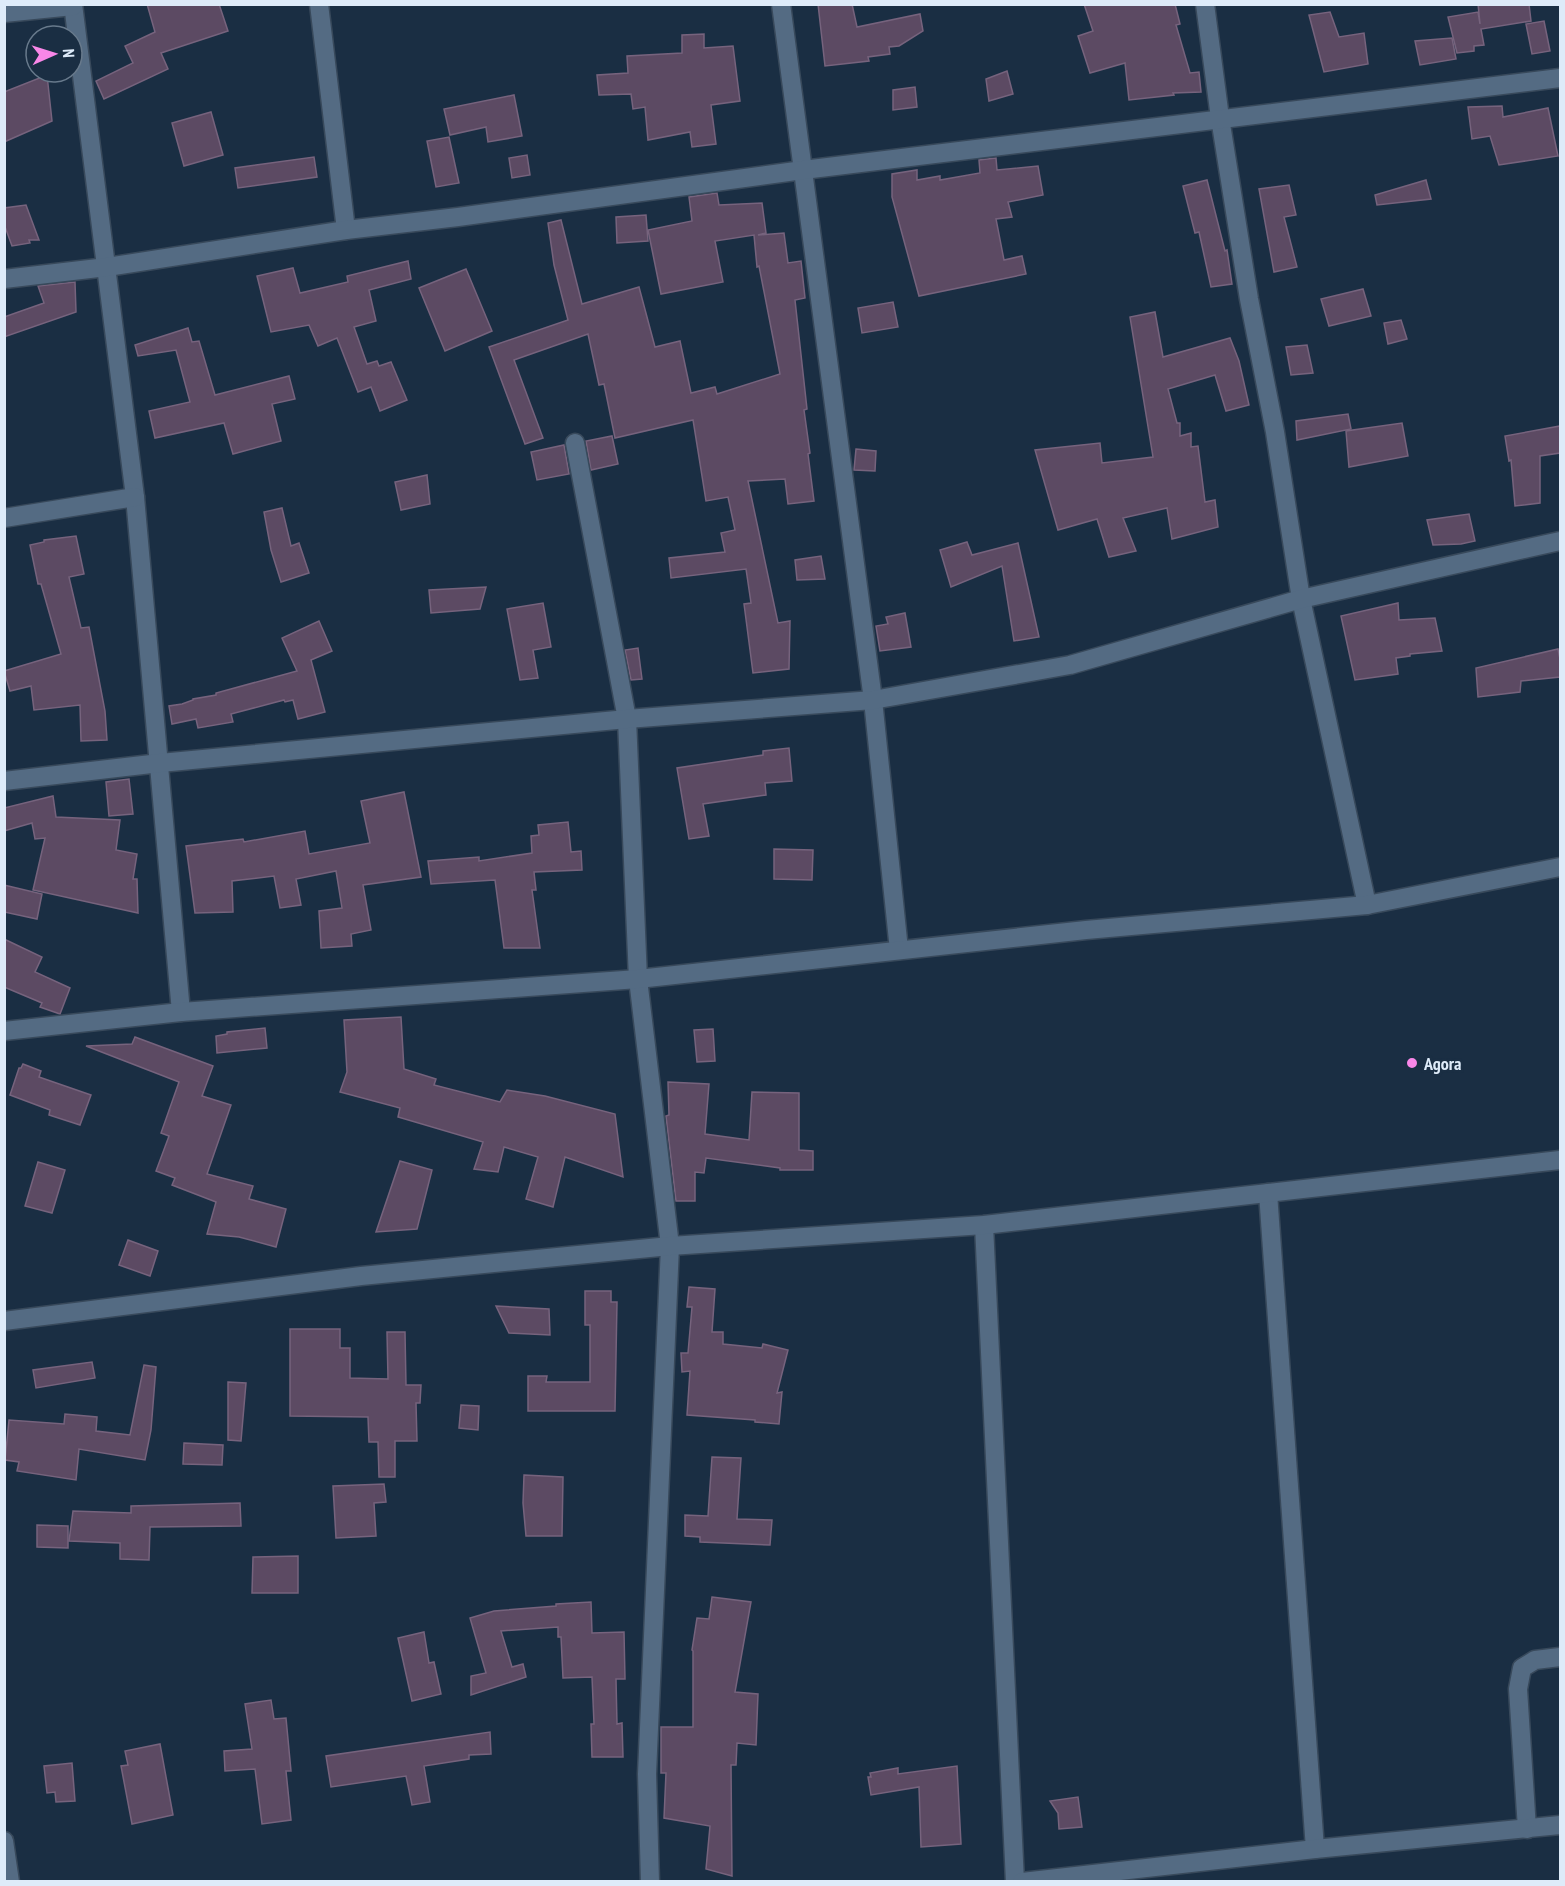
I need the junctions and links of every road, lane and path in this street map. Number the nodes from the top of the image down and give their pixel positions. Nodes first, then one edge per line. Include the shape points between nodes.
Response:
1 (319, 4) edge
2 (781, 4) edge
3 (1205, 4) edge
4 (73, 5) edge
5 (4, 13) edge
6 (1560, 78) edge
7 (1220, 118) junction
8 (803, 170) junction
9 (346, 230) junction
10 (107, 267) junction
11 (4, 279) edge
12 (575, 443) dead end
13 (135, 497) junction
14 (4, 518) edge
15 (1560, 541) edge
16 (1301, 599) junction
17 (873, 700) junction
18 (627, 719) junction
19 (160, 763) junction
20 (4, 781) edge
21 (1560, 867) edge
22 (1367, 905) junction
23 (899, 950) junction
24 (638, 979) junction
25 (181, 1012) junction
26 (4, 1031) edge
27 (1560, 1160) edge
28 (1268, 1193) junction
29 (984, 1225) junction
30 (670, 1246) junction
31 (4, 1321) edge
32 (1560, 1658) edge
33 (1560, 1825) edge
34 (1527, 1829) junction
35 (4, 1841) edge
36 (1316, 1849) junction
37 (10, 1881) edge
38 (650, 1881) edge
39 (1015, 1881) edge
40 (1022, 1881) edge

1 - 9 street
2 - 8 street
3 - 7 street
4 - 5 street
4 - 10 street
6 - 7 street
7 - 8 street
7 - 16 street
8 - 9 street
8 - 17 street
9 - 10 street
10 - 11 street
10 - 13 street
12 - 18 street
13 - 14 street
13 - 19 street
15 - 16 street
16 - 17 street via 1070,664
16 - 22 street
17 - 18 street
17 - 23 street
18 - 19 street
18 - 24 street
19 - 20 street
19 - 25 street
21 - 22 street
22 - 23 street
23 - 24 street
24 - 25 street
24 - 30 street
25 - 26 street
27 - 28 street
28 - 29 street
28 - 36 street
29 - 30 street
29 - 39 street
30 - 31 street via 361,1276
30 - 38 street via 647,1774
32 - 34 street via 1535,1660 1522,1668 1518,1689
33 - 34 street
34 - 36 street
35 - 37 street
36 - 40 street

